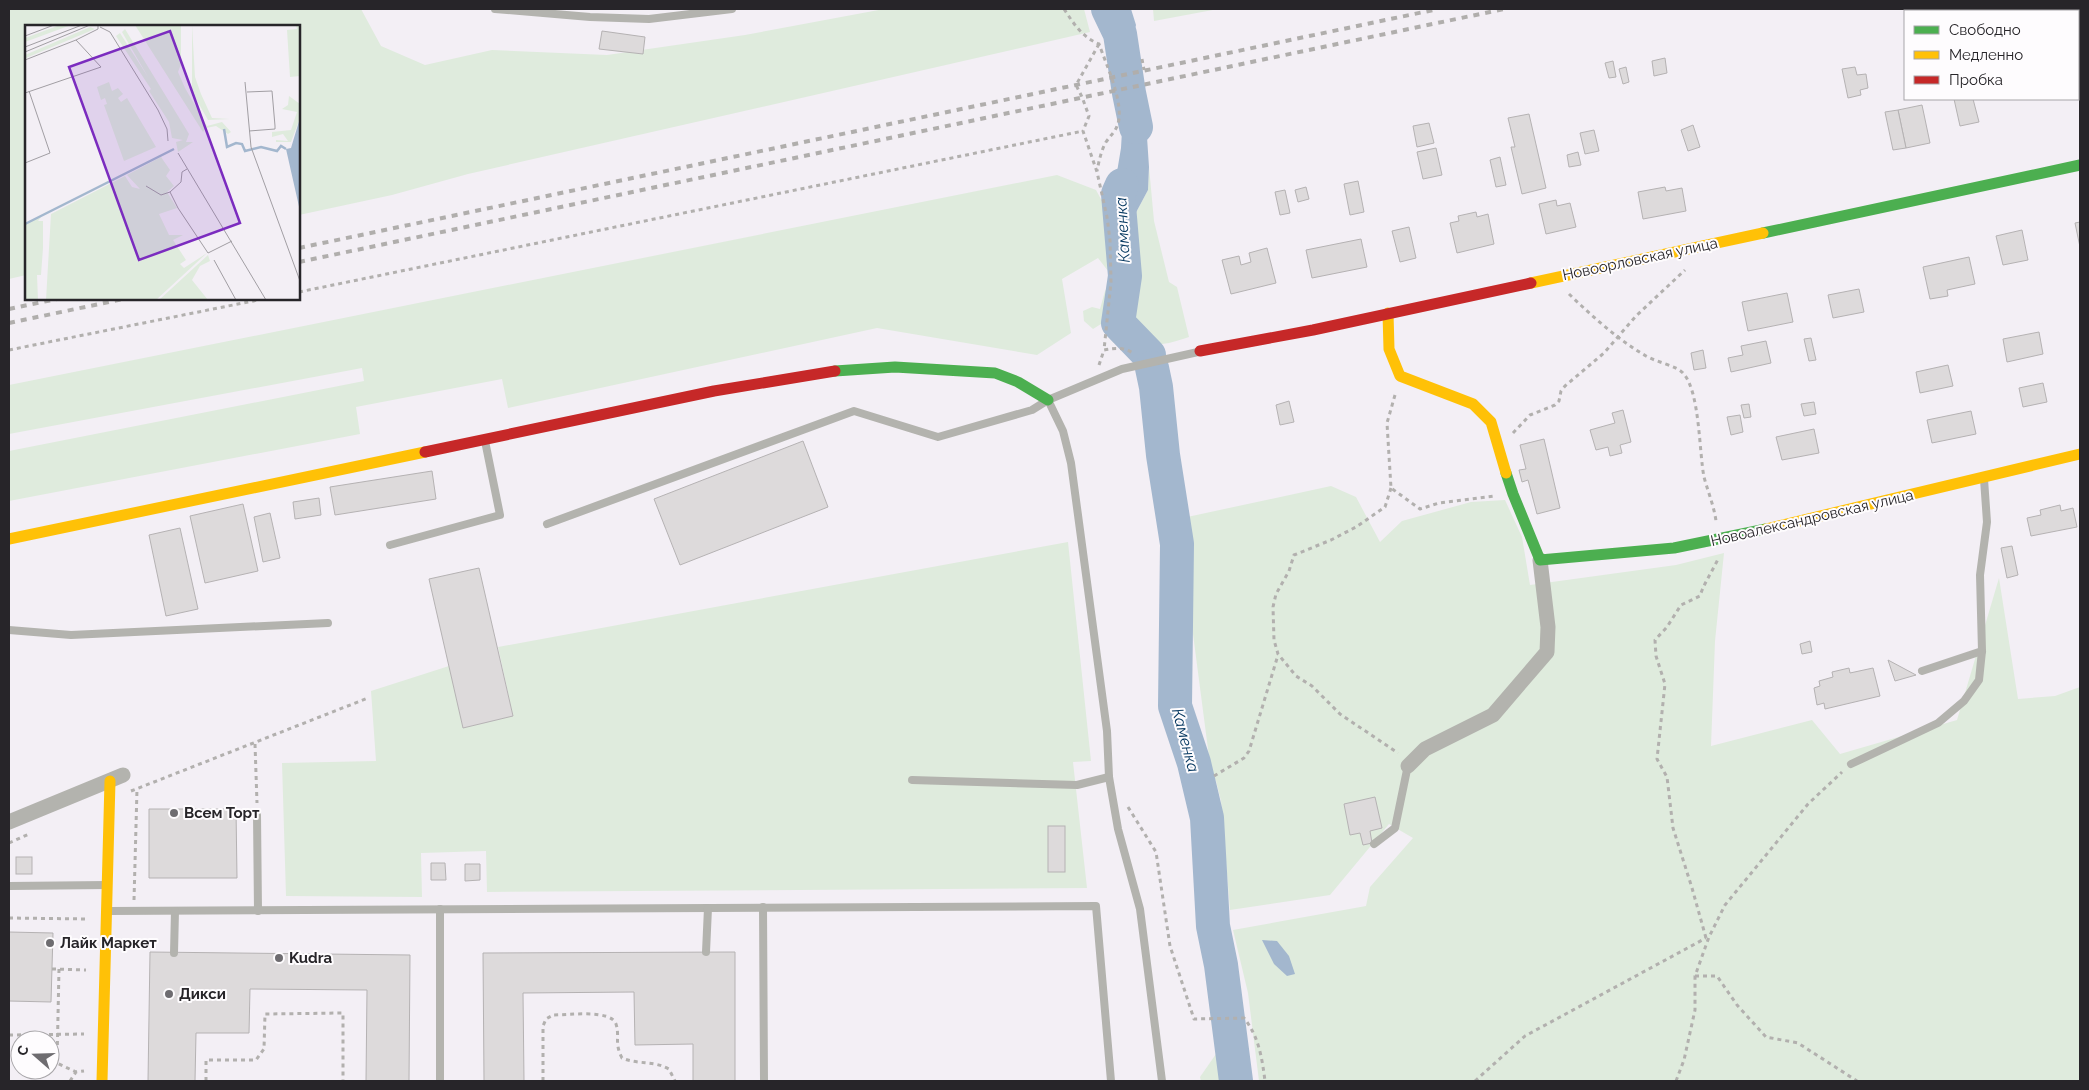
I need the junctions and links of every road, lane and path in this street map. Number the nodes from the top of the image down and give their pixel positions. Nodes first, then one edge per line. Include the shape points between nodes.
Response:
1 (495, 9) edge
2 (732, 9) edge
3 (1064, 9) edge
4 (1099, 44) junction
5 (1142, 58) dead end
6 (1144, 70) dead end
7 (1082, 131) junction
8 (2080, 165) edge
9 (1097, 172) junction
10 (1696, 247) junction
11 (1552, 278) junction
12 (300, 292) edge
13 (258, 300) edge
14 (1388, 313) junction
15 (1618, 337) junction
16 (9, 350) edge
17 (1104, 350) dead end
18 (1200, 351) joint
19 (1400, 376) junction
20 (1048, 400) junction
21 (484, 440) junction
22 (1500, 454) junction
23 (2080, 454) edge
24 (1984, 479) junction
25 (1391, 488) junction
26 (1513, 494) junction
27 (547, 524) dead end
28 (1725, 538) junction
29 (9, 539) edge
30 (390, 545) dead end
31 (1540, 560) junction
32 (328, 623) dead end
33 (9, 630) edge
34 (1982, 651) junction
35 (1547, 652) joint
36 (1278, 654) junction
37 (1922, 672) dead end
38 (368, 698) dead end
39 (1493, 715) joint
40 (256, 744) junction
41 (1851, 764) joint
42 (1408, 766) junction
43 (1214, 776) dead end
44 (1109, 777) junction
45 (116, 778) joint
46 (912, 780) dead end
47 (137, 789) junction
48 (110, 799) junction
49 (1125, 802) dead end
50 (257, 814) joint
51 (9, 822) edge
52 (1374, 844) dead end
53 (9, 886) edge
54 (107, 886) junction
55 (763, 907) junction
56 (708, 908) junction
57 (440, 909) junction
58 (107, 911) junction
59 (134, 911) junction
60 (175, 911) junction
61 (258, 911) junction
62 (9, 918) edge
63 (92, 919) dead end
64 (1707, 937) junction
65 (706, 952) dead end
66 (174, 953) dead end
67 (52, 969) dead end
68 (59, 969) junction
69 (91, 970) dead end
70 (1695, 976) junction
71 (58, 1030) edge
72 (60, 1034) edge
73 (89, 1034) dead end
74 (60, 1064) edge
75 (88, 1070) dead end
76 (76, 1072) junction
77 (70, 1081) edge
78 (102, 1081) edge
79 (206, 1081) edge
80 (343, 1081) edge
81 (440, 1081) edge
82 (543, 1081) edge
83 (675, 1081) edge
84 (764, 1081) edge
85 (1111, 1081) edge
86 (1162, 1081) edge
87 (1265, 1081) edge
88 (1476, 1081) edge
89 (1676, 1081) edge
90 (1857, 1081) edge

1 - 2 lane via 649,19
3 - 4 path via 1088,39
4 - 7 path via 1076,85 1089,116
4 - 9 path via 1114,80 1120,114 1118,124 1103,148
5 - 6 path
7 - 9 path
7 - 12 path
8 - 10 street, Новоорловская улица
9 - 17 path via 1110,240 1111,282
10 - 11 street, Новоорловская улица
10 - 15 path via 1692,263
11 - 14 street, Новоорловская улица
11 - 15 path
13 - 16 path
14 - 18 street, Новоорловская улица
14 - 19 street via 1389,349
15 - 22 path via 1565,386 1555,405 1530,416 1506,440
15 - 28 path via 1646,356 1680,369 1685,375 1692,390 1704,476
18 - 20 lane via 1122,369
19 - 22 street via 1473,404 1491,422
19 - 25 path via 1387,423
20 - 21 street via 1018,382 995,373 972,370 895,367 822,372 714,391
20 - 27 lane via 1032,410 938,437 854,411
20 - 44 lane via 1063,431 1071,463 1107,731
21 - 29 street
21 - 30 lane via 500,515
22 - 26 street
23 - 24 street, Новоалександровская улица
24 - 28 street, Новоалександровская улица
24 - 34 lane via 1987,522 1980,575
25 - 26 path via 1420,510 1439,503
25 - 36 path via 1385,507 1356,527 1294,555 1273,607
26 - 31 street
28 - 31 street, Новоалександровская улица via 1674,548
28 - 64 path via 1700,596 1681,605 1655,640 1656,656 1665,684 1657,759 1667,777 1672,828
31 - 35 lane via 1548,627
32 - 33 lane via 71,635
34 - 37 lane
34 - 41 lane via 1979,680 1958,706 1938,723
35 - 39 street
36 - 42 path via 1296,676 1312,686 1340,714 1397,751
36 - 43 path via 1249,751 1244,758
38 - 40 path
39 - 42 lane via 1425,749
40 - 47 path
40 - 50 path
41 - 64 path via 1808,804 1725,905
42 - 52 lane via 1395,828
44 - 46 lane via 1077,785
44 - 86 lane via 1118,829 1140,909
45 - 48 street
45 - 51 street
47 - 48 path
47 - 59 path
48 - 54 street
49 - 87 path via 1156,852 1170,946 1194,1019 1244,1018 1262,1052
50 - 61 lane
53 - 54 lane
54 - 58 street
55 - 56 lane
55 - 84 lane
55 - 85 lane via 1096,906
56 - 57 lane
56 - 65 lane
57 - 61 lane
57 - 81 lane
58 - 59 lane
58 - 78 street
59 - 60 lane
60 - 61 lane
60 - 66 lane
62 - 63 path
64 - 70 path
64 - 88 path via 1525,1036
67 - 68 path
68 - 69 path
68 - 71 path
70 - 89 path via 1695,1010
70 - 90 path via 1717,976 1737,1005 1766,1037 1798,1043
72 - 73 path
74 - 76 path
75 - 76 path
76 - 77 path
79 - 80 path via 206,1060 256,1060 264,1049 265,1014 343,1013
82 - 83 path via 542,1026 546,1019 553,1015 606,1014 617,1026 617,1048 622,1058 633,1063 656,1063 669,1069

